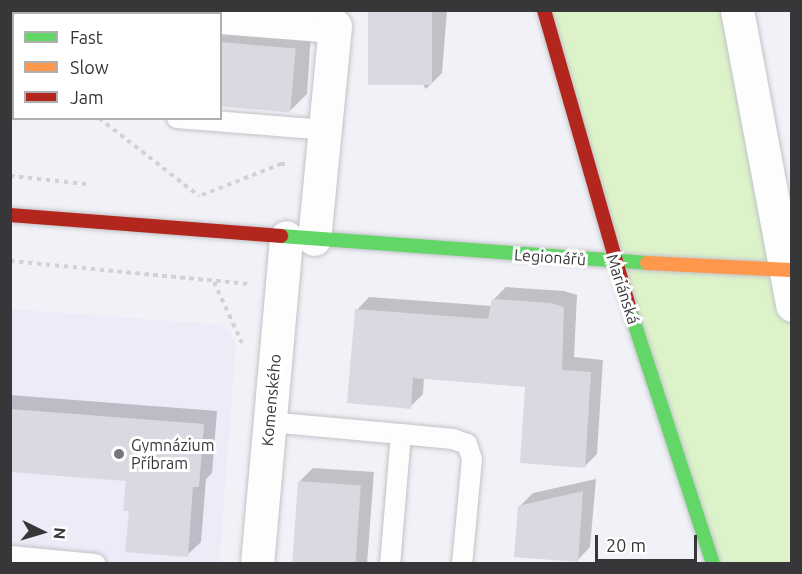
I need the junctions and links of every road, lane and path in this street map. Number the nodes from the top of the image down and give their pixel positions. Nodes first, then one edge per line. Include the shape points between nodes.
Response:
1 (143, 10) edge
2 (544, 10) edge
3 (737, 10) edge
4 (162, 12) edge
5 (222, 17) edge
6 (102, 120) edge
7 (202, 120) edge
8 (326, 130) junction
9 (321, 166) junction
10 (10, 215) edge
11 (300, 238) junction
12 (10, 261) edge
13 (614, 262) junction
14 (789, 270) edge
15 (281, 288) junction
16 (792, 305) edge
17 (269, 422) junction
18 (401, 434) junction
19 (10, 556) edge
20 (96, 564) edge
21 (257, 564) edge
22 (390, 564) edge
23 (462, 564) edge
24 (712, 564) edge

1 - 4 street
2 - 13 street, Mariánská
3 - 14 street
5 - 8 street via 334,26
6 - 9 path via 200,196 281,164
7 - 8 lane
8 - 9 street
9 - 11 street
10 - 11 street, Legionářů
11 - 13 street, Legionářů
11 - 15 street, Komenského
12 - 15 path
13 - 14 street, Legionářů
13 - 24 street, Mariánská
14 - 16 street
15 - 17 street, Komenského
17 - 18 lane
17 - 21 street, Komenského
18 - 22 lane
18 - 23 lane via 467,444 472,459
19 - 20 lane

